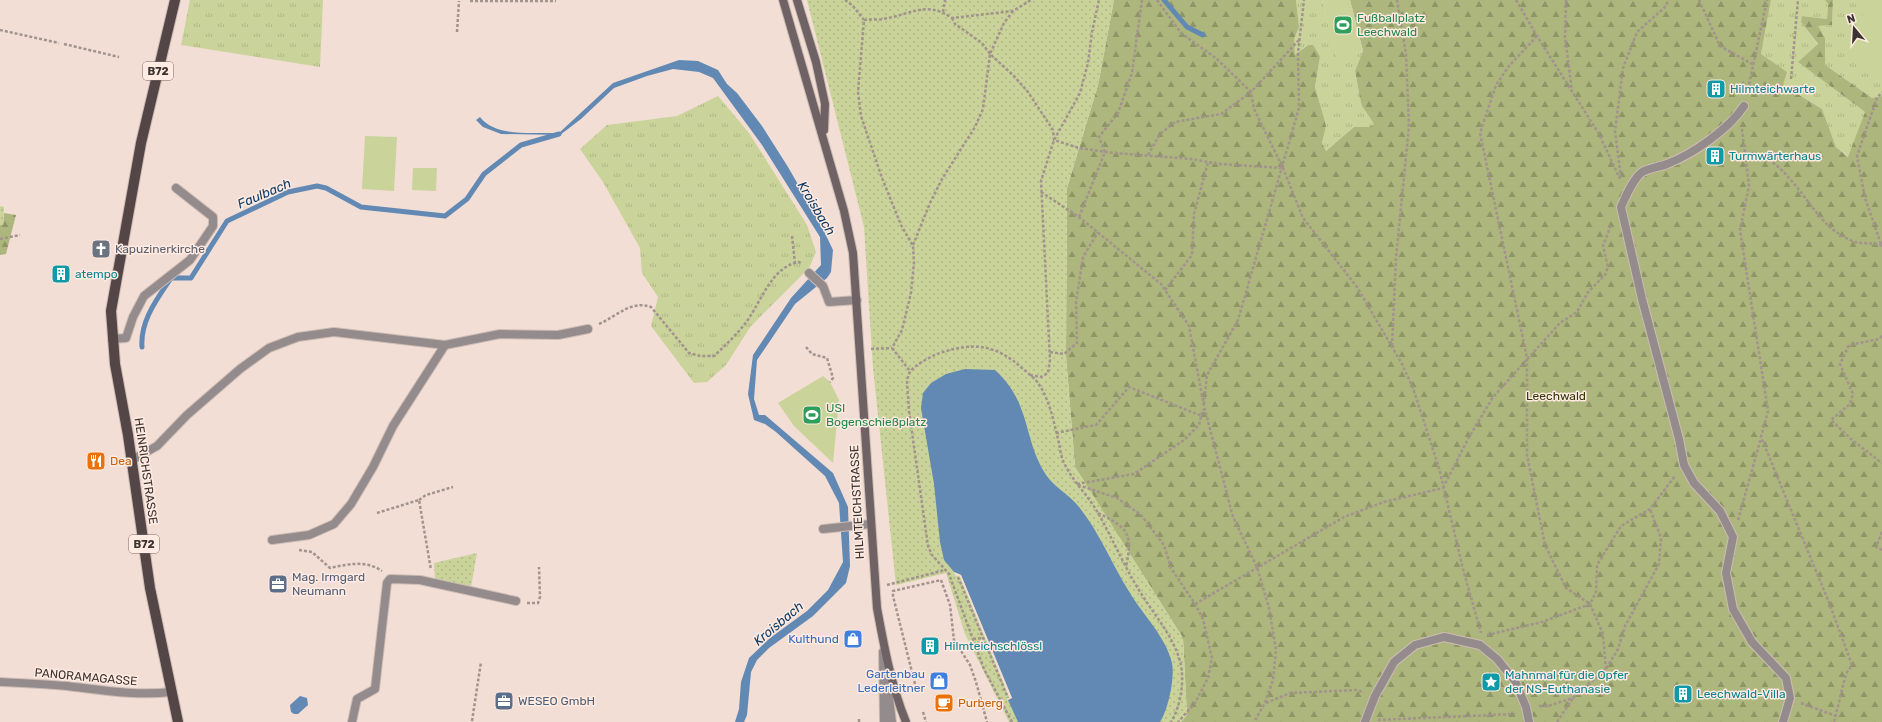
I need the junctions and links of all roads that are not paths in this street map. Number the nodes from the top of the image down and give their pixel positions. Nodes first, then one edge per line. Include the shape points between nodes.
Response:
1 (175, 0) edge
2 (783, 0) edge
3 (797, 0) edge
4 (1742, 110) road end
5 (823, 136) junction
6 (176, 188) dead end
7 (809, 273) road end
8 (857, 300) junction
9 (588, 329) road end
10 (112, 339) junction
11 (445, 345) junction
12 (132, 460) junction
13 (870, 524) junction
14 (823, 529) dead end
15 (272, 540) dead end
16 (516, 601) road end
17 (883, 645) junction
18 (0, 682) edge
19 (171, 692) junction
20 (1528, 714) edge
21 (178, 722) edge
22 (352, 722) edge
23 (884, 722) edge
24 (892, 722) edge
25 (906, 722) edge
26 (1365, 722) edge
27 (1783, 722) edge

1 - 10 main road, B72 via 141,143 112,297
2 - 5 main road, HILMTEICHSTRASSE
3 - 5 main road, HILMTEICHSTRASSE via 816,62 825,104
4 - 27 street via 1702,147 1668,164 1642,172 1621,207 1642,299 1680,439 1684,465 1694,483 1720,511 1733,538 1726,573 1733,609 1752,642 1786,678 1790,698
5 - 8 main road, HILMTEICHSTRASSE via 849,233
6 - 10 street via 213,217 213,226 190,260 144,296 126,338
7 - 8 street via 823,286 829,302
8 - 13 main road, HILMTEICHSTRASSE
9 - 11 street via 558,335 500,334
10 - 12 main road, HEINRICHSTRASSE / B72
11 - 12 street via 334,332 298,337 269,348 240,369 187,415 157,446
11 - 15 street via 393,426 351,504 334,524 308,534
12 - 19 main road, HEINRICHSTRASSE / B72 via 150,588
13 - 14 street
13 - 17 main road, HILMTEICHSTRASSE
16 - 22 street via 420,580 390,580 387,583 374,689 357,699
17 - 23 street
17 - 24 street
17 - 25 main road, HILMTEICHSTRASSE
18 - 19 street, PANORAMAGASSE via 123,693
19 - 21 main road, HEINRICHSTRASSE / B72
20 - 26 street via 1515,681 1497,659 1480,645 1444,637 1415,645 1394,662 1375,696

